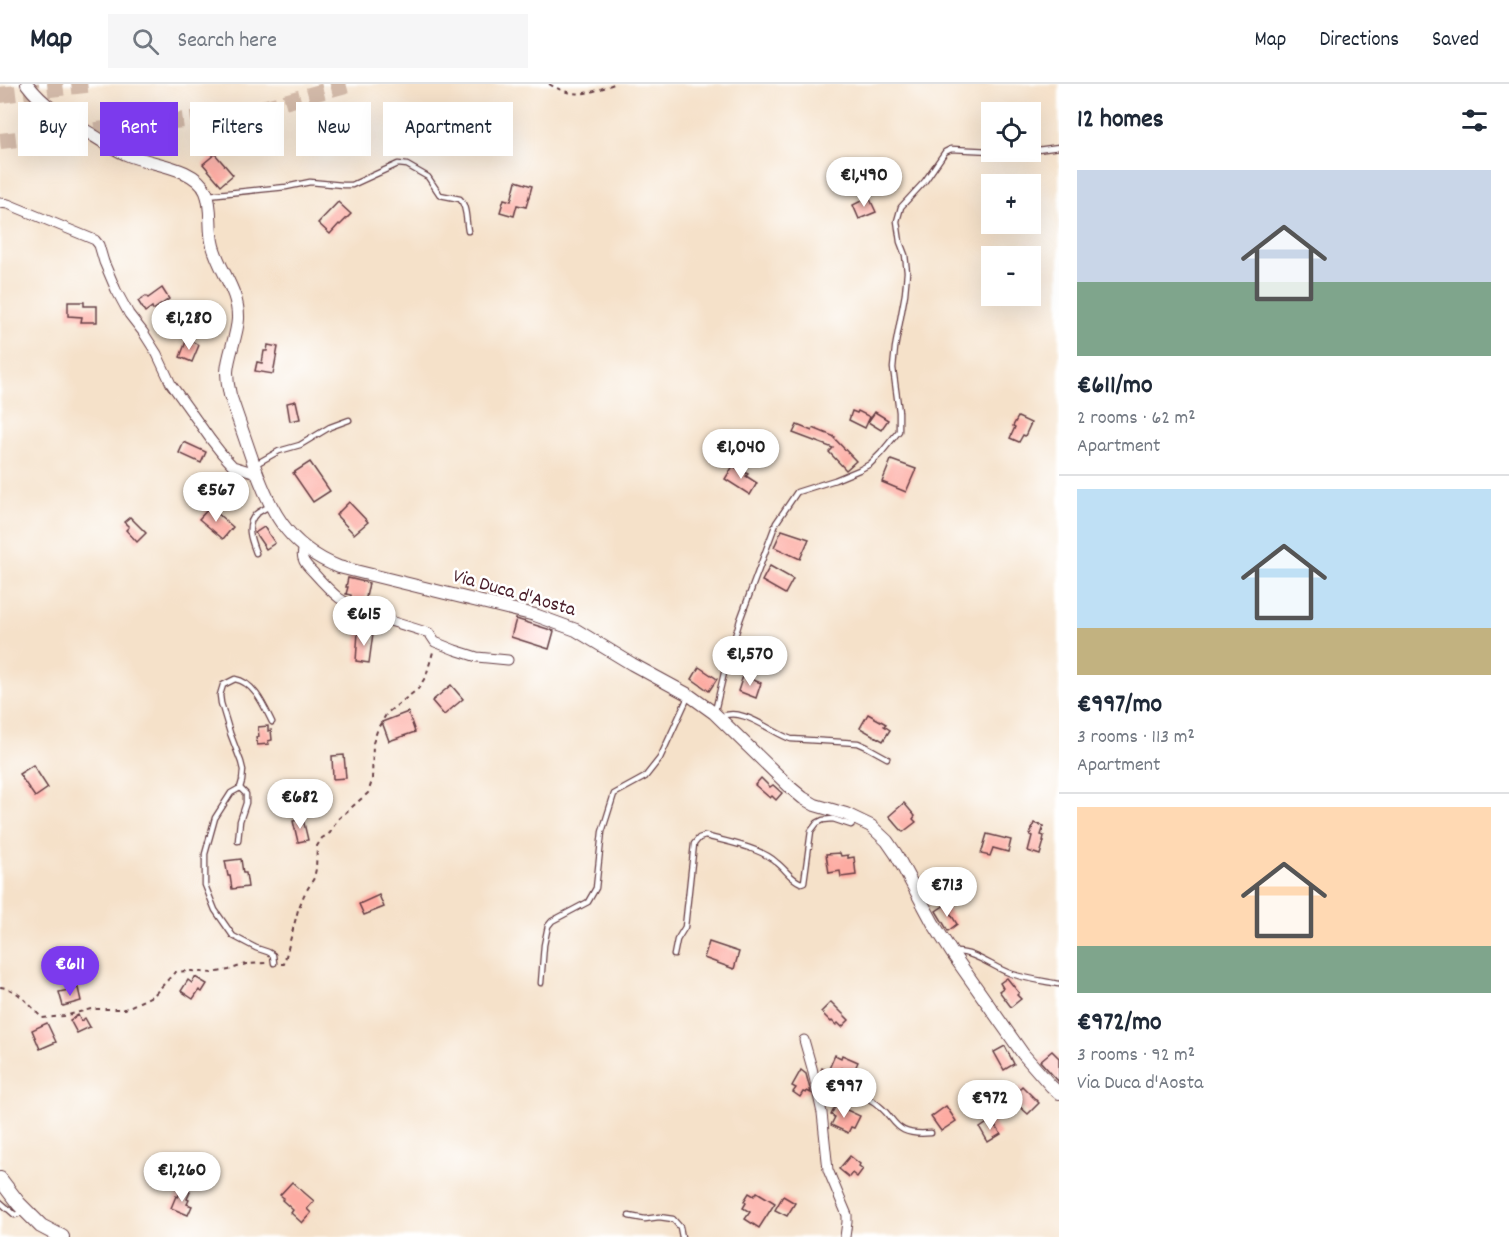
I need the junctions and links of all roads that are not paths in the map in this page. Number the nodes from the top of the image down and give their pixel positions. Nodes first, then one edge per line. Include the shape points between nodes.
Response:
1 (27, 84) edge
2 (1059, 147) edge
3 (1041, 149) edge
4 (981, 151) edge
5 (208, 195) junction
6 (0, 203) edge
7 (468, 231) dead end
8 (349, 420) dead end
9 (255, 469) junction
10 (270, 506) junction
11 (304, 548) junction
12 (256, 553) dead end
13 (508, 660) dead end
14 (689, 695) junction
15 (717, 715) junction
16 (272, 722) dead end
17 (887, 758) dead end
18 (240, 788) junction
19 (857, 819) junction
20 (238, 841) dead end
21 (952, 953) junction
22 (674, 955) dead end
23 (274, 963) road end
24 (541, 983) dead end
25 (1059, 984) edge
26 (804, 1040) dead end
27 (1059, 1093) edge
28 (818, 1096) junction
29 (931, 1133) dead end
30 (0, 1179) edge
31 (0, 1202) edge
32 (27, 1212) junction
33 (629, 1216) dead end
34 (62, 1237) edge
35 (682, 1237) edge
36 (845, 1237) edge

1 - 5 main road via 59,115 128,155 195,178
2 - 3 lane
4 - 15 lane via 945,152 902,207 897,221 907,272 894,358 899,431 864,467 797,492 776,523 740,620 725,669
5 - 7 lane via 310,182 352,185 403,164 428,177 440,195 462,200
5 - 9 main road, Via Duca d'Aosta via 213,246 237,308 227,372 230,395
6 - 9 street via 95,240 116,290 157,354 171,384 222,454 234,466
8 - 9 lane via 330,426 300,445 279,451
9 - 10 main road, Via Duca d'Aosta
10 - 11 main road, Via Duca d'Aosta
10 - 12 lane via 256,514 250,524
11 - 13 street, Via Duca d'Aosta via 302,557 306,564 339,597 371,614 429,633 435,642 477,657
11 - 14 main road, Via Duca d'Aosta via 339,567 556,622
14 - 15 main road, Via Duca d'Aosta
14 - 24 lane via 660,758 645,777 614,794 602,832 596,888 588,902 548,926
15 - 17 lane via 746,717 791,739 858,743
15 - 19 main road, Via Duca d'Aosta via 803,798
16 - 18 lane via 251,687 242,680 235,679 223,686 221,703 243,770
18 - 20 lane via 246,794 246,803
18 - 23 lane via 231,793 216,818 205,854 206,885 233,936 273,955
19 - 21 main road, Via Duca d'Aosta via 871,826 896,854
19 - 22 lane via 850,825 833,819 817,823 811,831 801,883 793,880 776,861 753,849 705,836 699,838 694,844 685,927
21 - 25 lane via 964,952 1012,974
21 - 27 main road, Via Duca d'Aosta via 1023,1054
26 - 28 street
28 - 29 lane via 867,1098 897,1127 909,1133
28 - 36 street via 828,1170 847,1215
30 - 32 main road
31 - 32 lane via 15,1215
32 - 34 main road via 41,1226
33 - 35 lane via 673,1219

